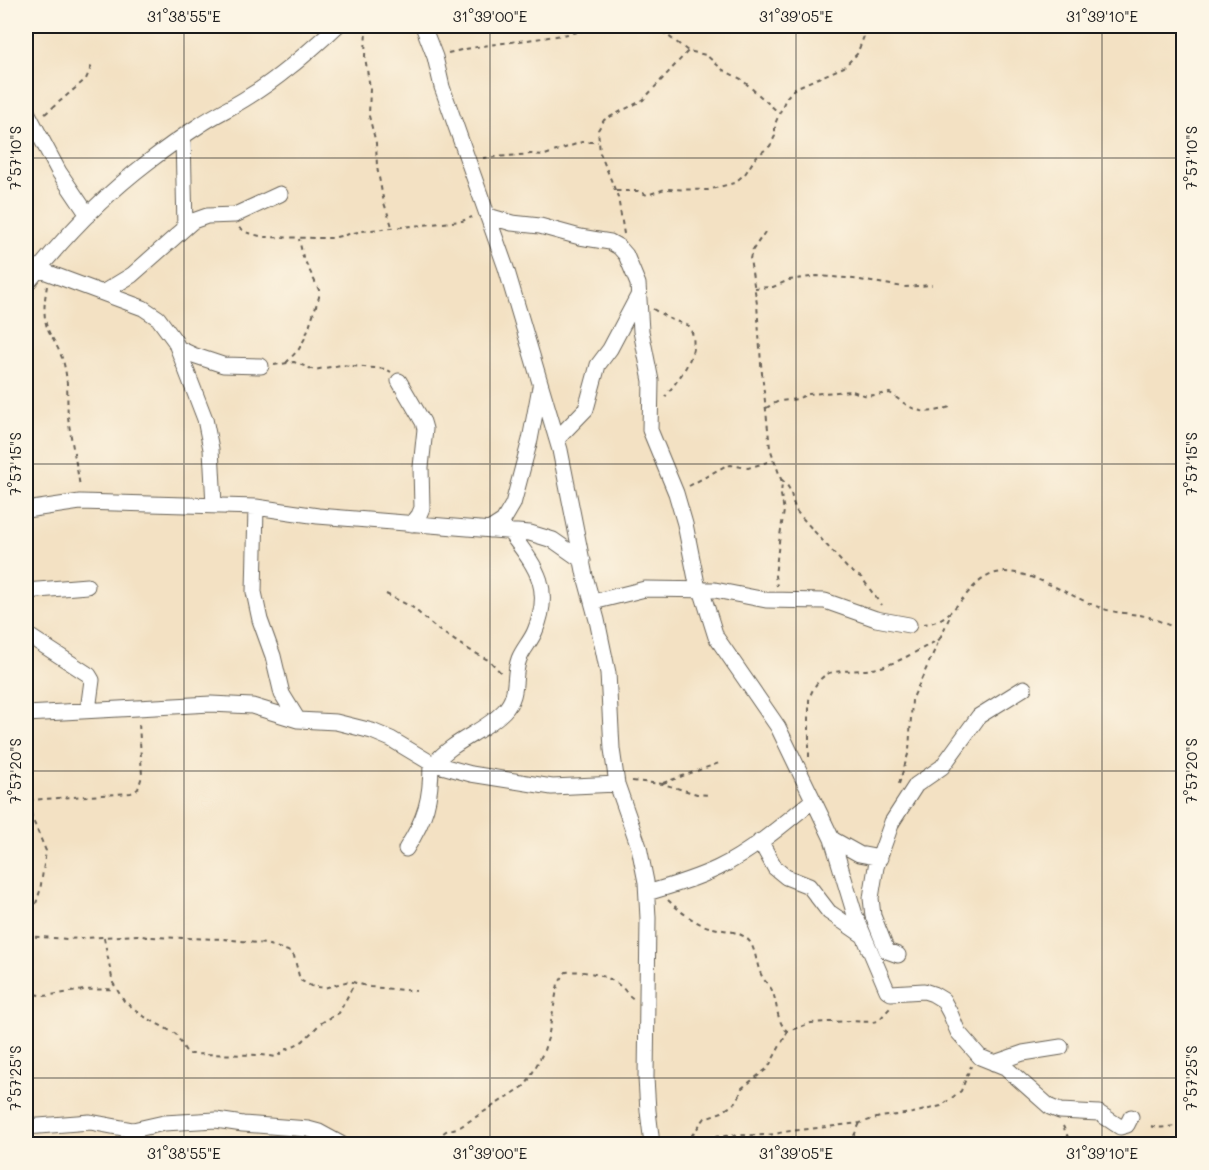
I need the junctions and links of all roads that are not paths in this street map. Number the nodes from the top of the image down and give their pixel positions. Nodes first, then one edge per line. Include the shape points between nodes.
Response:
1 (337, 26) edge
2 (423, 26) edge
3 (29, 116) edge
4 (183, 137) junction
5 (280, 194) dead end
6 (485, 210) junction
7 (88, 215) junction
8 (185, 228) junction
9 (44, 271) junction
10 (26, 285) edge
11 (104, 292) junction
12 (640, 298) junction
13 (178, 348) junction
14 (261, 366) road end
15 (399, 381) road end
16 (540, 384) junction
17 (557, 439) junction
18 (214, 505) junction
19 (256, 507) junction
20 (26, 510) edge
21 (412, 524) junction
22 (489, 530) junction
23 (509, 531) junction
24 (583, 561) junction
25 (87, 586) dead end
26 (700, 589) junction
27 (26, 591) edge
28 (593, 602) junction
29 (909, 625) road end
30 (26, 634) edge
31 (1024, 688) dead end
32 (88, 710) junction
33 (26, 714) edge
34 (298, 720) junction
35 (432, 763) junction
36 (617, 783) junction
37 (813, 800) junction
38 (832, 839) junction
39 (760, 841) junction
40 (406, 849) dead end
41 (880, 858) junction
42 (652, 891) junction
43 (864, 936) junction
44 (898, 955) dead end
45 (1061, 1047) dead end
46 (994, 1063) junction
47 (1131, 1117) dead end
48 (26, 1127) edge
49 (341, 1144) edge
50 (652, 1144) edge

1 - 4 street via 282,74
2 - 6 street
3 - 7 street
4 - 7 street via 139,169
4 - 8 street
5 - 8 street via 242,213 207,216
6 - 12 street via 512,224 540,226 610,242 626,255 636,276
6 - 16 street
7 - 9 street
8 - 11 street via 132,275
9 - 10 street
9 - 11 street
11 - 13 street via 158,318
12 - 17 street via 598,365 586,409
12 - 26 street via 641,331 651,381 650,430 685,524
13 - 14 street via 223,364
13 - 18 street via 205,419
15 - 21 street via 425,429 422,508
16 - 17 street
16 - 22 street via 513,504 503,521
17 - 24 street
18 - 19 street
18 - 20 street via 80,502
19 - 21 street
19 - 34 street via 254,591 282,693
21 - 22 street
22 - 23 street
23 - 24 street via 553,540
23 - 35 street via 541,579 538,622 519,658 516,686 504,711
24 - 28 street
25 - 27 street
26 - 28 street via 645,589
26 - 29 street via 779,600 825,601 876,619
26 - 37 street via 716,637 778,727
28 - 36 street via 608,673
30 - 32 street via 89,675 92,680
31 - 41 street via 979,716 942,767 916,785 892,822
32 - 33 street
32 - 34 street via 235,704
34 - 35 street via 336,722 372,731
35 - 36 street via 530,785
35 - 40 street via 424,819
36 - 42 street
37 - 38 street
37 - 39 street
38 - 41 street via 859,854
38 - 43 street
39 - 42 street via 720,867
39 - 43 street via 786,877 809,886 829,912
41 - 44 street via 871,906 887,951
42 - 50 street via 647,1007
43 - 46 street via 887,990 924,991 942,1000 958,1032 975,1052
45 - 46 street
46 - 47 street via 1005,1067 1040,1100 1060,1111 1099,1113 1120,1127 1127,1125
48 - 49 street via 90,1122 133,1130 164,1123 216,1120 308,1129

